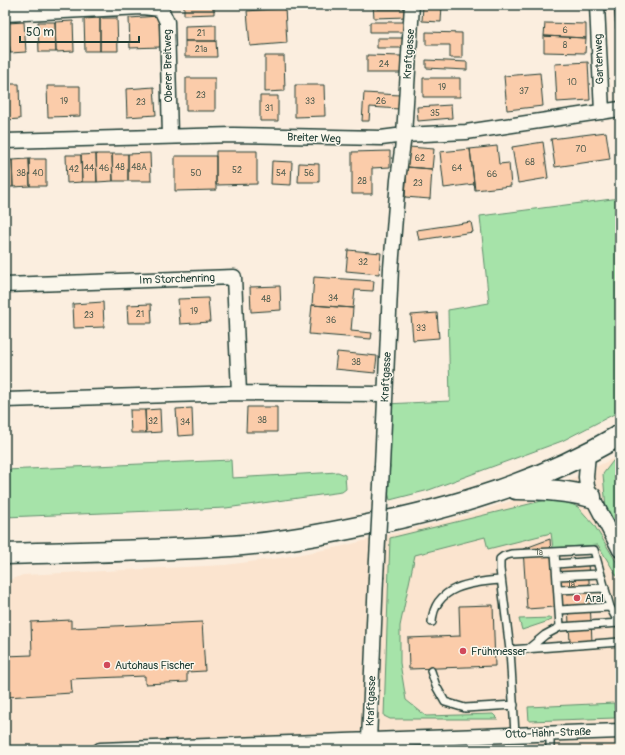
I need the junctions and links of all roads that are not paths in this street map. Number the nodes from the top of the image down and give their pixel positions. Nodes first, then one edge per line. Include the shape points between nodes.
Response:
1 (412, 5) edge
2 (597, 5) edge
3 (5, 14) edge
4 (620, 109) edge
5 (602, 112) junction
6 (404, 134) junction
7 (170, 136) junction
8 (5, 141) edge
9 (5, 284) edge
10 (239, 393) junction
11 (386, 394) junction
12 (5, 400) edge
13 (620, 435) edge
14 (588, 453) junction
15 (506, 489) junction
16 (591, 497) junction
17 (620, 550) edge
18 (553, 552) junction
19 (5, 554) edge
20 (597, 561) junction
21 (556, 564) junction
22 (600, 574) junction
23 (557, 576) junction
24 (501, 580) junction
25 (605, 588) junction
26 (558, 590) junction
27 (610, 607) junction
28 (559, 610) junction
29 (432, 622) dead end
30 (619, 623) edge
31 (560, 627) junction
32 (620, 642) edge
33 (528, 649) junction
34 (510, 650) junction
35 (431, 671) dead end
36 (514, 706) junction
37 (620, 731) edge
38 (550, 733) junction
39 (515, 734) junction
40 (369, 745) edge
41 (188, 748) edge
42 (100, 750) edge
43 (550, 750) edge

1 - 6 street, Kraftgasse
2 - 5 street, Gartenweg
3 - 7 street, Oberer Breitweg via 142,7 161,10 167,22
4 - 5 street, Breiter Weg
5 - 6 street, Breiter Weg via 466,132
6 - 7 street, Breiter Weg via 353,139 233,135
6 - 11 street, Kraftgasse via 391,268
7 - 8 street, Breiter Weg
9 - 10 street, Im Storchenring via 234,278
10 - 11 street
10 - 12 street
11 - 40 street, Kraftgasse, bridge
13 - 14 main road
14 - 15 main road
14 - 16 street via 586,477
15 - 16 main road via 548,489
15 - 19 main road via 397,519 284,540 231,546
16 - 17 street
18 - 20 lane via 594,550
18 - 21 lane
18 - 24 lane via 504,556 500,559
20 - 21 lane
20 - 22 lane
21 - 23 lane
22 - 23 lane
22 - 25 lane
23 - 26 lane
24 - 29 lane via 451,589 433,610
24 - 34 lane
25 - 26 lane
25 - 27 lane
26 - 28 lane
27 - 28 lane
27 - 30 lane
28 - 31 lane
30 - 31 lane
31 - 33 lane
32 - 33 lane
33 - 34 lane
34 - 36 lane
35 - 36 lane via 445,702 465,708
36 - 39 lane
37 - 38 street, Otto-Hahn-Straße
38 - 39 street, Otto-Hahn-Straße
38 - 43 lane
39 - 40 street, Otto-Hahn-Straße
40 - 41 street, Otto-Hahn-Straße
41 - 42 street, Otto-Hahn-Straße

